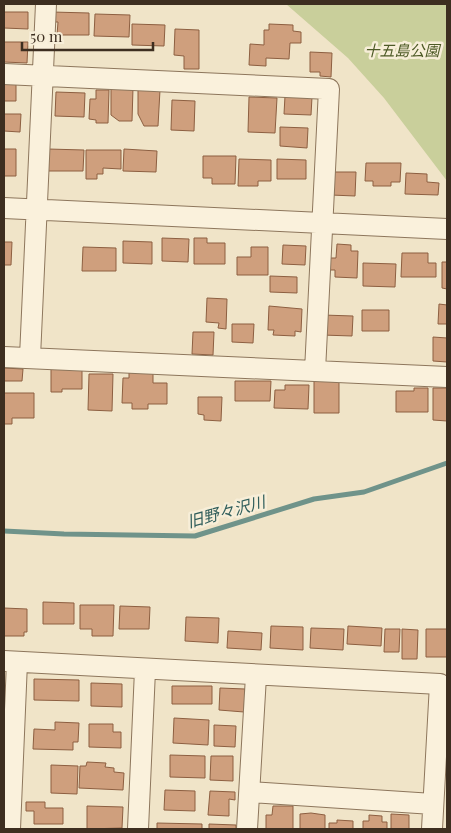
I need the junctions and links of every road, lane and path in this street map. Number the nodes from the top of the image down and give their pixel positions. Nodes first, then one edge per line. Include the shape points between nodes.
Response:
1 (46, 4) edge
2 (4, 74) edge
3 (43, 75) junction
4 (4, 208) edge
5 (36, 209) junction
6 (323, 223) junction
7 (447, 229) edge
8 (4, 357) edge
9 (30, 358) junction
10 (316, 371) junction
11 (447, 377) edge
12 (11, 662) edge
13 (145, 670) junction
14 (256, 676) junction
15 (250, 792) junction
16 (433, 804) junction
17 (10, 829) edge
18 (138, 829) edge
19 (248, 829) edge
20 (432, 829) edge

1 - 3 street
2 - 3 street
3 - 5 street
3 - 6 street via 329,89
4 - 5 street
5 - 6 street
5 - 9 street
6 - 7 street
6 - 10 street
8 - 9 street
9 - 10 street
10 - 11 street
12 - 13 street
12 - 17 street
13 - 14 street
13 - 18 street
14 - 15 street
14 - 16 street via 440,684
15 - 16 street
15 - 19 street
16 - 20 street

